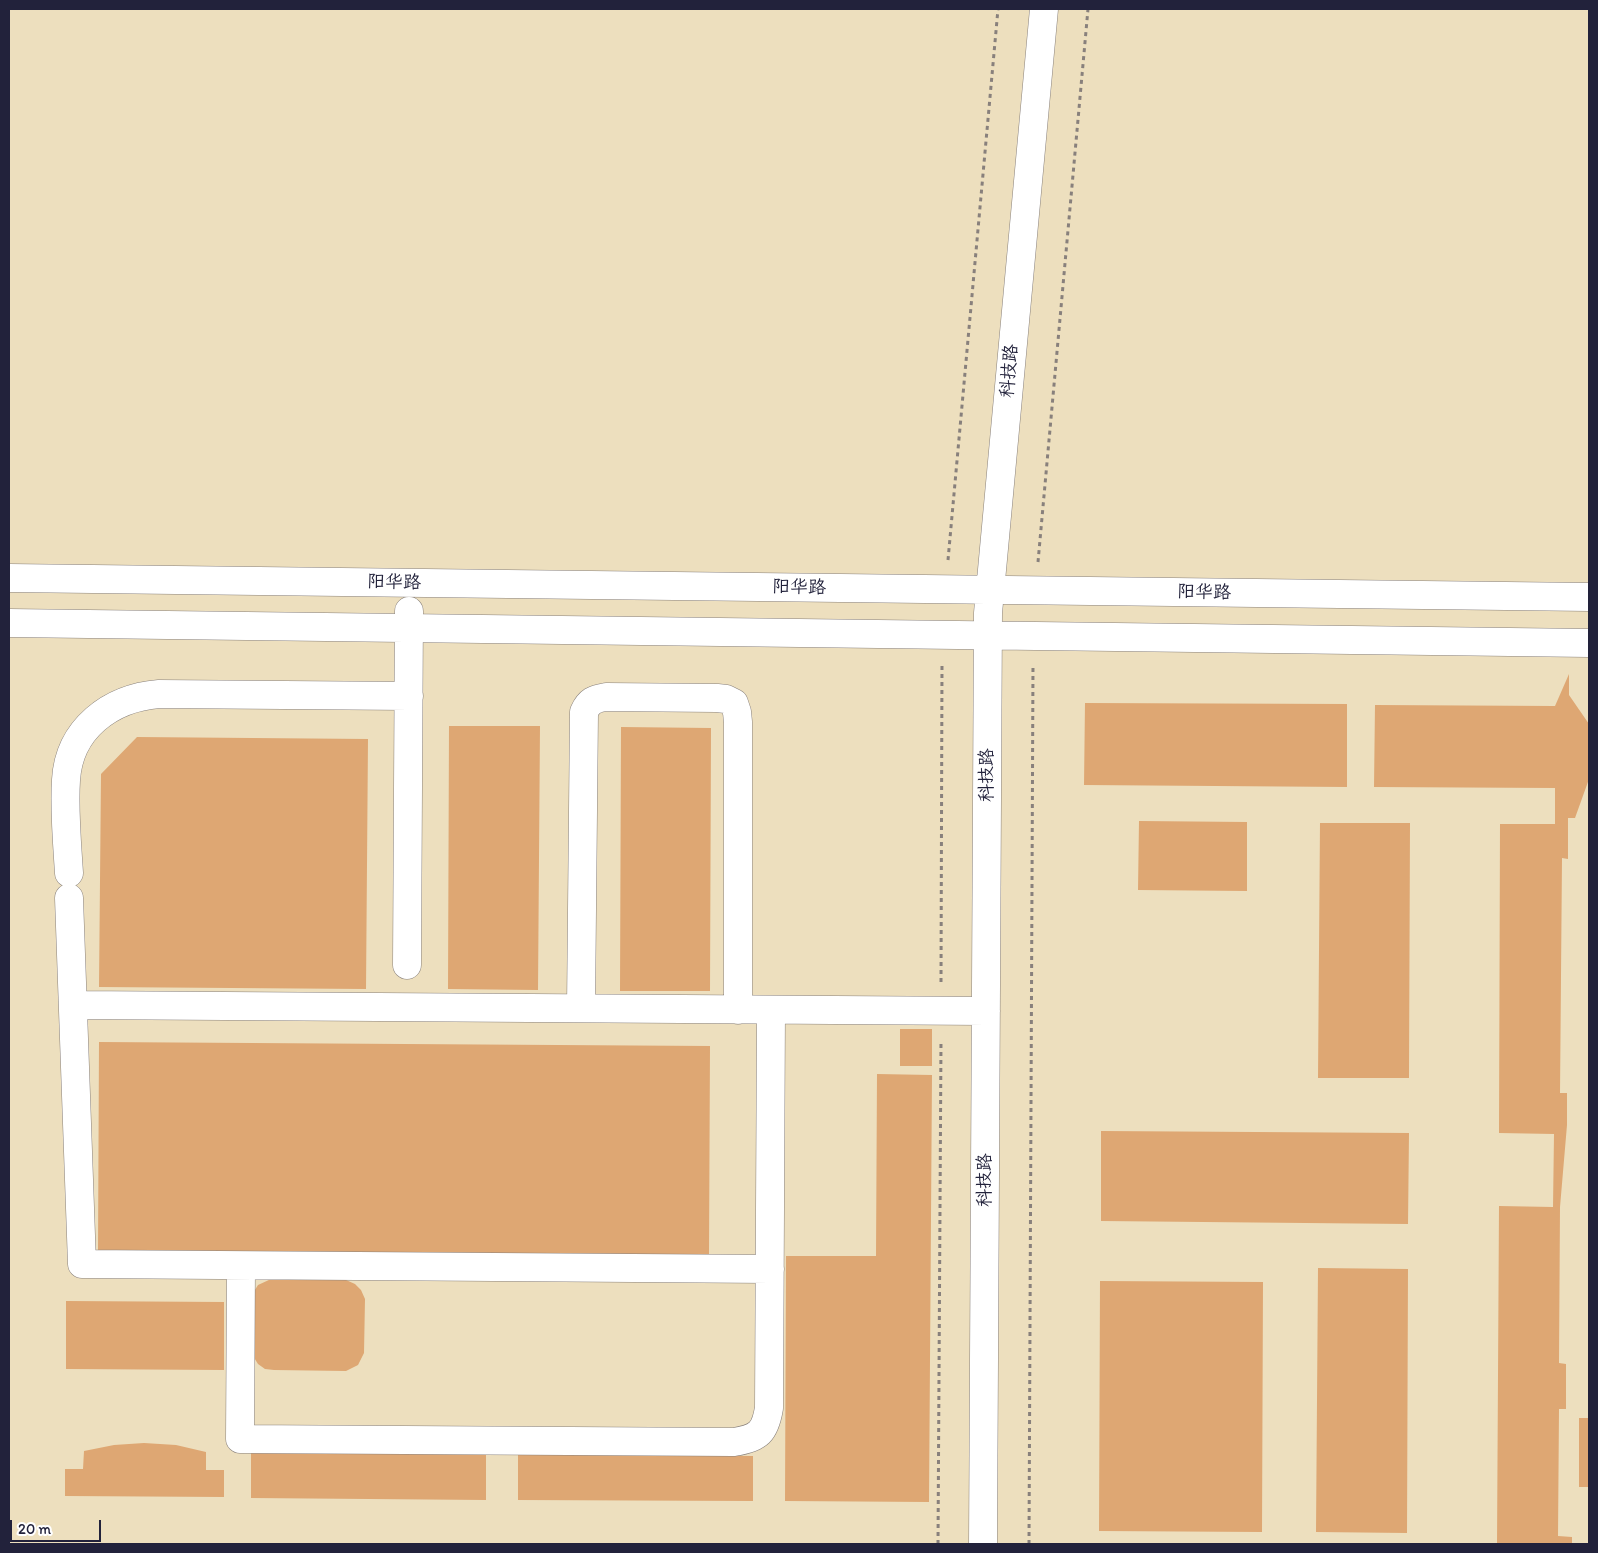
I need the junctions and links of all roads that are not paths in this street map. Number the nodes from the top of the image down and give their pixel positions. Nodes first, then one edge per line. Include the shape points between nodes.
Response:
1 (1044, 9) edge
2 (9, 578) edge
3 (990, 590) junction
4 (1589, 598) edge
5 (409, 611) dead end
6 (9, 624) edge
7 (988, 636) junction
8 (1589, 643) edge
9 (409, 696) junction
10 (407, 965) dead end
11 (73, 1005) junction
12 (581, 1008) junction
13 (738, 1010) junction
14 (771, 1010) junction
15 (986, 1012) junction
16 (241, 1266) junction
17 (770, 1269) junction
18 (984, 1544) edge

1 - 3 street, 科技路
2 - 3 street, 阳华路
3 - 4 street, 阳华路
3 - 7 street, 科技路
5 - 9 street
6 - 7 street
7 - 8 street
7 - 15 street, 科技路
9 - 10 street
9 - 11 street via 159,694 131,698 96,718 78,740 68,766 66,793
11 - 12 street
11 - 16 street via 82,1264
12 - 13 street
12 - 13 street via 584,712 588,703 596,698 708,698 734,703 738,722
13 - 14 street
14 - 15 street
14 - 17 street
15 - 18 street, 科技路
16 - 17 street
16 - 17 street via 240,1438 665,1442 734,1442 760,1434 770,1408

